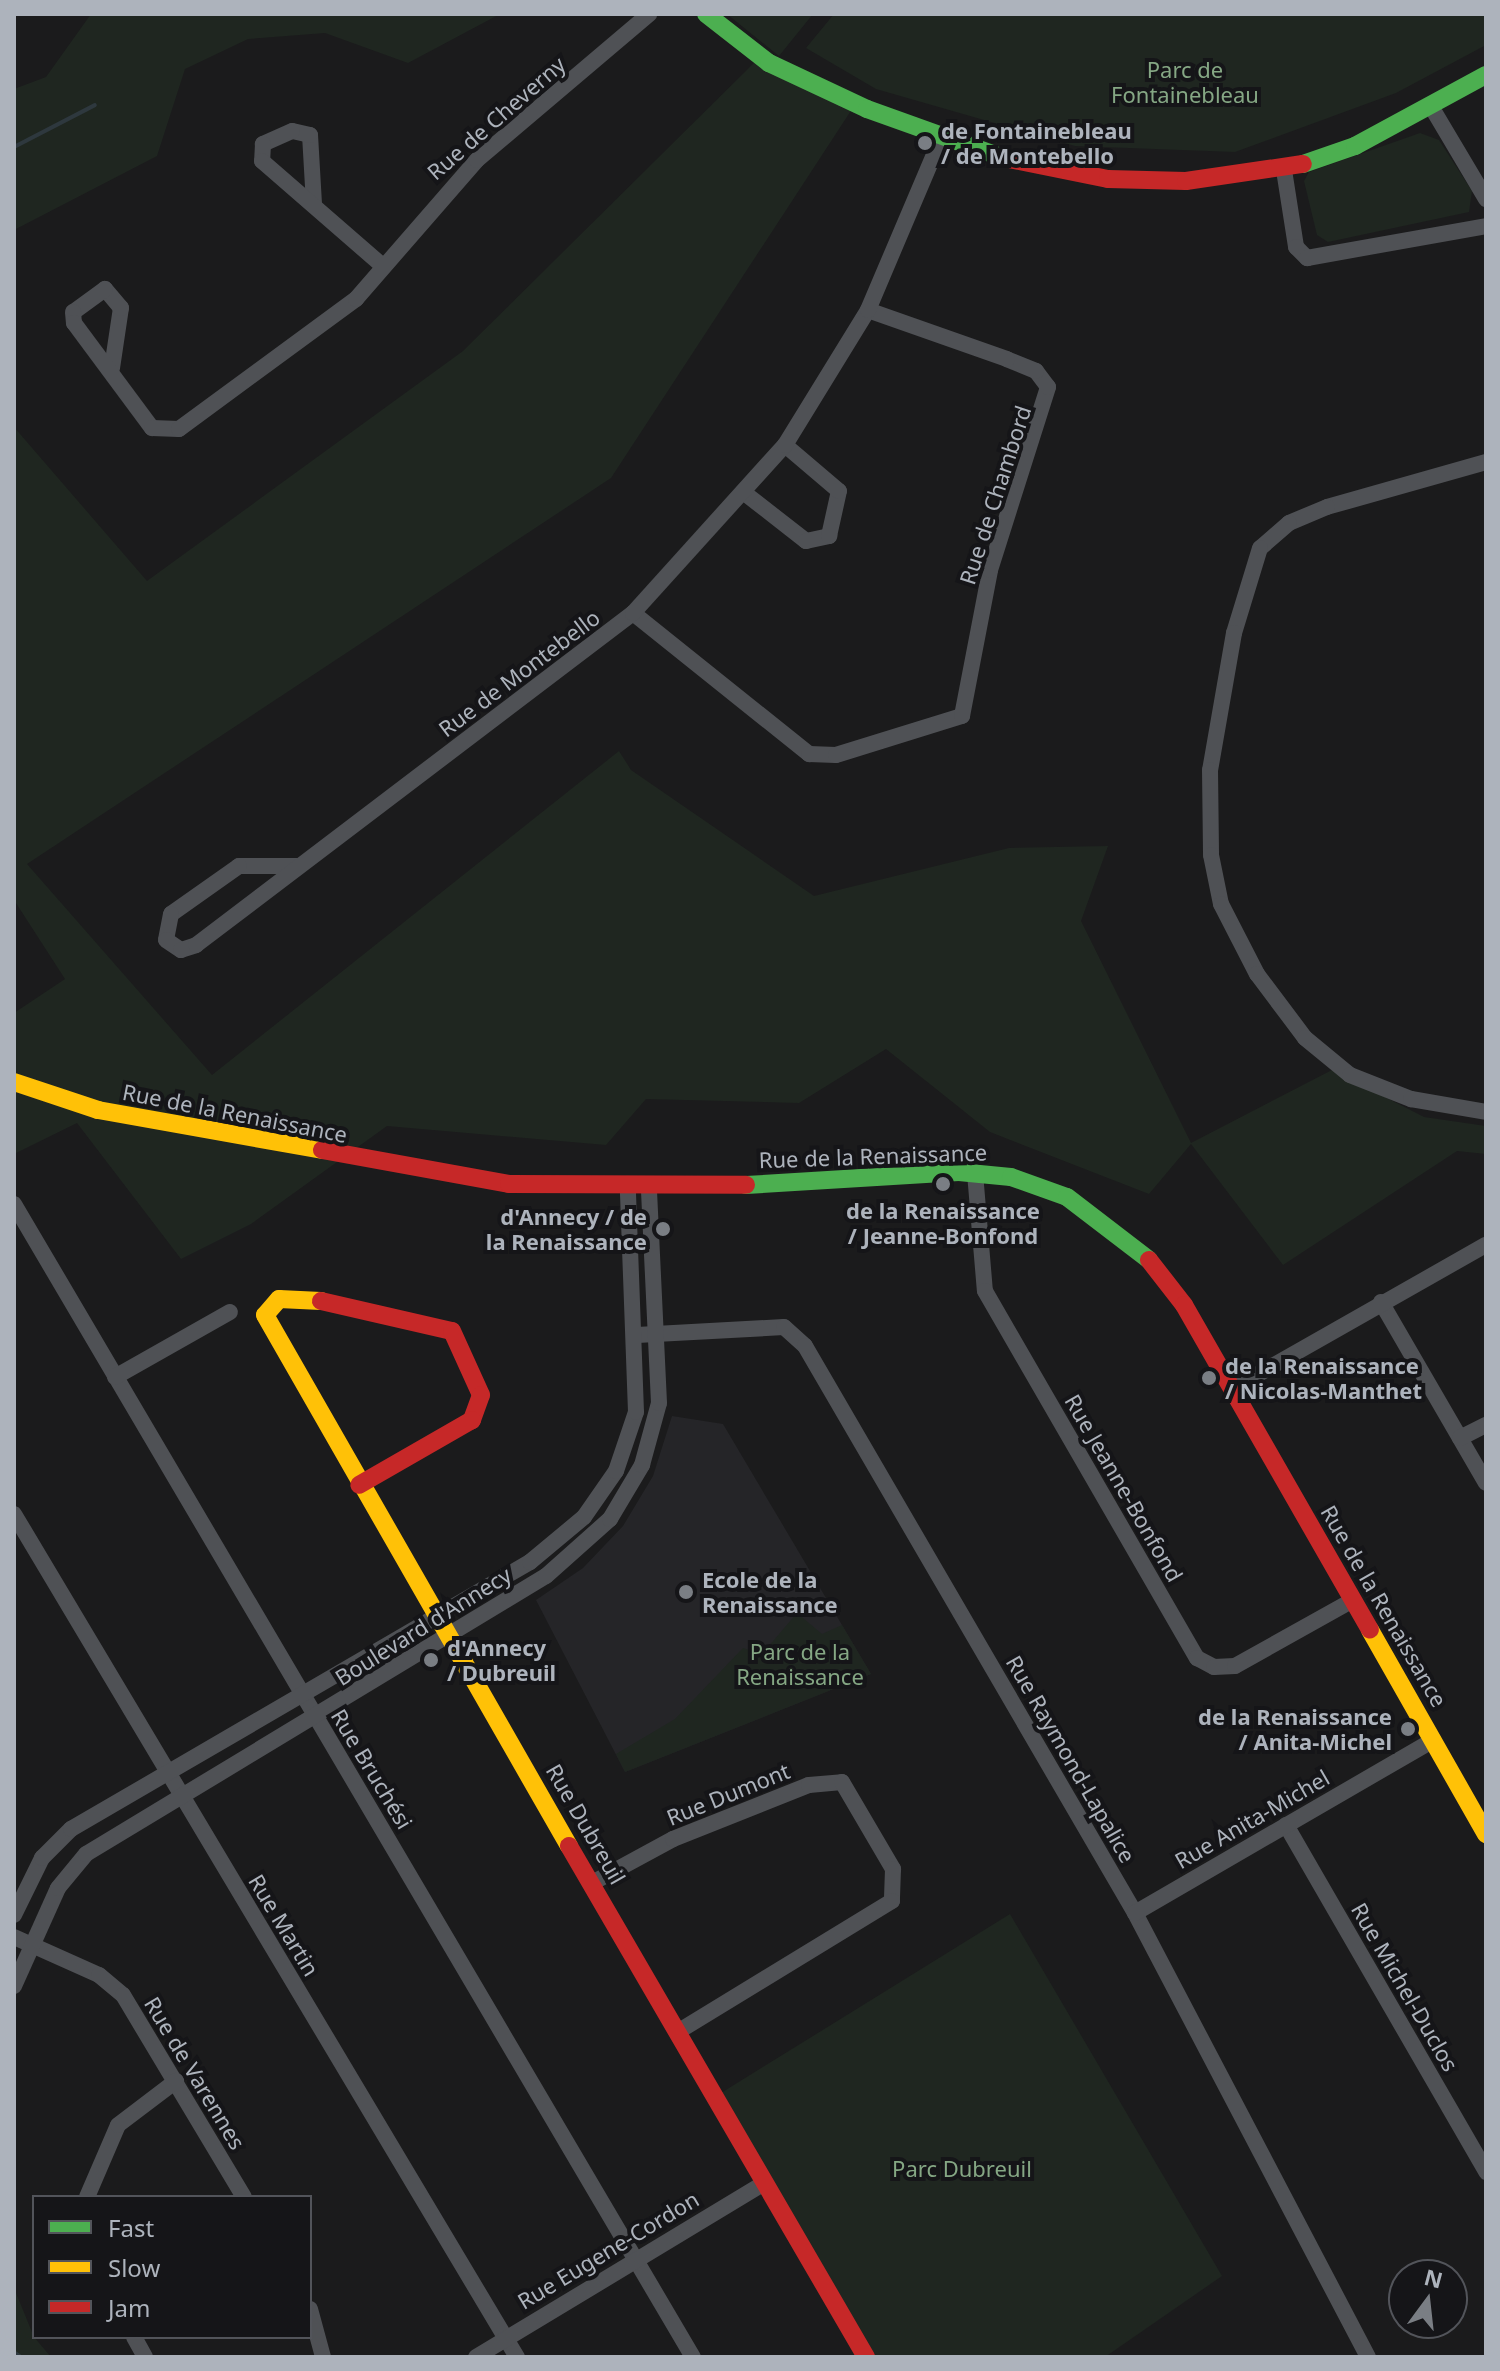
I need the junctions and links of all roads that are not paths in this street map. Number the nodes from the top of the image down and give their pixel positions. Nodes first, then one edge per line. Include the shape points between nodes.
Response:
1 (649, 14) edge
2 (706, 14) edge
3 (1486, 75) edge
4 (1432, 108) junction
5 (942, 136) junction
6 (1284, 170) junction
7 (1486, 199) edge
8 (314, 204) junction
9 (1486, 226) edge
10 (383, 266) junction
11 (868, 310) junction
12 (112, 368) dead end
13 (785, 445) junction
14 (1486, 462) edge
15 (747, 495) junction
16 (633, 613) junction
17 (299, 866) junction
18 (14, 1082) edge
19 (1486, 1112) edge
20 (975, 1173) junction
21 (628, 1190) junction
22 (649, 1191) junction
23 (14, 1204) edge
24 (1486, 1245) edge
25 (1381, 1302) junction
26 (230, 1312) dead end
27 (658, 1334) junction
28 (637, 1335) junction
29 (115, 1377) junction
30 (1232, 1389) junction
31 (1486, 1425) edge
32 (1460, 1438) junction
33 (1486, 1483) edge
34 (359, 1485) junction
35 (14, 1514) edge
36 (1353, 1600) junction
37 (435, 1616) junction
38 (449, 1636) junction
39 (302, 1693) junction
40 (316, 1717) junction
41 (1433, 1740) junction
42 (166, 1772) junction
43 (181, 1796) junction
44 (1286, 1825) junction
45 (1486, 1834) edge
46 (592, 1883) junction
47 (1135, 1913) junction
48 (14, 1915) edge
49 (14, 1937) edge
50 (32, 1945) junction
51 (14, 1986) edge
52 (677, 2032) junction
53 (176, 2081) junction
54 (1486, 2172) edge
55 (764, 2183) junction
56 (88, 2195) edge
57 (243, 2195) edge
58 (635, 2259) junction
59 (312, 2316) edge
60 (135, 2339) edge
61 (506, 2339) junction
62 (145, 2357) edge
63 (323, 2357) edge
64 (476, 2357) edge
65 (517, 2357) edge
66 (693, 2357) edge
67 (866, 2357) edge
68 (1368, 2357) edge

1 - 10 street, Rue de Cheverny via 477,160
2 - 5 street via 808,84
3 - 4 street
4 - 6 street via 1355,146
4 - 7 street
5 - 6 street via 1016,162 1108,179 1195,181
5 - 11 street, Rue de Montebello
6 - 9 street via 1296,247 1307,258
8 - 8 street via 310,135 292,131 263,144 259,158
8 - 10 street
10 - 12 street, Rue de Cheverny via 349,305 171,434 149,425
11 - 13 street, Rue de Montebello
11 - 16 street, Rue de Chambord via 1036,371 1048,387 990,570 962,716 836,755 809,754
13 - 15 street, Rue de Montebello
13 - 15 street via 839,491 829,536 806,541
14 - 19 street via 1327,507 1289,523 1260,548 1234,633 1210,770 1211,855 1221,904 1257,974 1305,1038 1350,1075 1411,1099
15 - 16 street, Rue de Montebello
16 - 17 street, Rue de Montebello
17 - 17 street, Rue de Montebello via 239,866 171,914 166,940 190,949
18 - 21 street, Rue de la Renaissance via 69,1104 354,1161 509,1184
20 - 22 street, Rue de la Renaissance
20 - 30 street, Rue de la Renaissance via 1055,1191 1119,1229 1169,1283
20 - 36 street, Rue Jeanne-Bonfond via 985,1291 1197,1658 1214,1667 1235,1666
21 - 22 street, Rue de la Renaissance
21 - 28 street, Boulevard d'Annecy
22 - 27 street, Boulevard d'Annecy
23 - 29 street, Rue Bruchési
24 - 25 street
25 - 30 street
25 - 32 street
26 - 29 street
27 - 28 street, Rue Raymond-Lapalice
27 - 38 street, Boulevard d'Annecy via 653,1434 618,1509 566,1562
27 - 47 street, Rue Raymond-Lapalice via 770,1327 795,1333
28 - 37 street, Boulevard d'Annecy via 634,1422 600,1499 541,1555
29 - 39 street, Rue Bruchési
30 - 36 street, Rue de la Renaissance
31 - 32 street
32 - 33 street
34 - 34 street, Rue Dubreuil via 472,1420 481,1395 452,1331 298,1296 279,1299 265,1315
34 - 37 street, Rue Dubreuil
35 - 42 street, Rue Martin
36 - 41 street, Rue de la Renaissance
37 - 38 street, Rue Dubreuil
37 - 39 street, Boulevard d'Annecy
38 - 40 street, Boulevard d'Annecy
38 - 46 street, Rue Dubreuil
39 - 40 street, Rue Bruchési
39 - 42 street, Boulevard d'Annecy
40 - 43 street, Boulevard d'Annecy
40 - 58 street, Rue Bruchési
41 - 44 street, Rue Anita-Michel
41 - 45 street, Rue de la Renaissance
42 - 43 street, Rue Martin
42 - 48 street, Boulevard d'Annecy via 56,1842
43 - 50 street, Boulevard d'Annecy via 79,1860
43 - 61 street, Rue Martin
44 - 47 street, Rue Anita-Michel
44 - 54 street, Rue Michel-Duclos
46 - 52 street, Rue Dubreuil
46 - 52 street, Rue Dumont via 673,1839 809,1785 842,1782 893,1869 892,1901
47 - 68 street, Rue Raymond-Lapalice
49 - 50 street, Rue de Varennes
50 - 51 street, Boulevard d'Annecy
50 - 53 street, Rue de Varennes via 99,1975 123,1995
52 - 55 street, Rue Dubreuil
53 - 56 street via 118,2125
53 - 57 street, Rue de Varennes
55 - 58 street, Rue Eugene-Cordon
55 - 67 street, Rue Dubreuil
58 - 61 street, Rue Eugene-Cordon
58 - 66 street, Rue Bruchési
59 - 63 street
60 - 62 street
61 - 64 street, Rue Eugene-Cordon
61 - 65 street, Rue Martin

